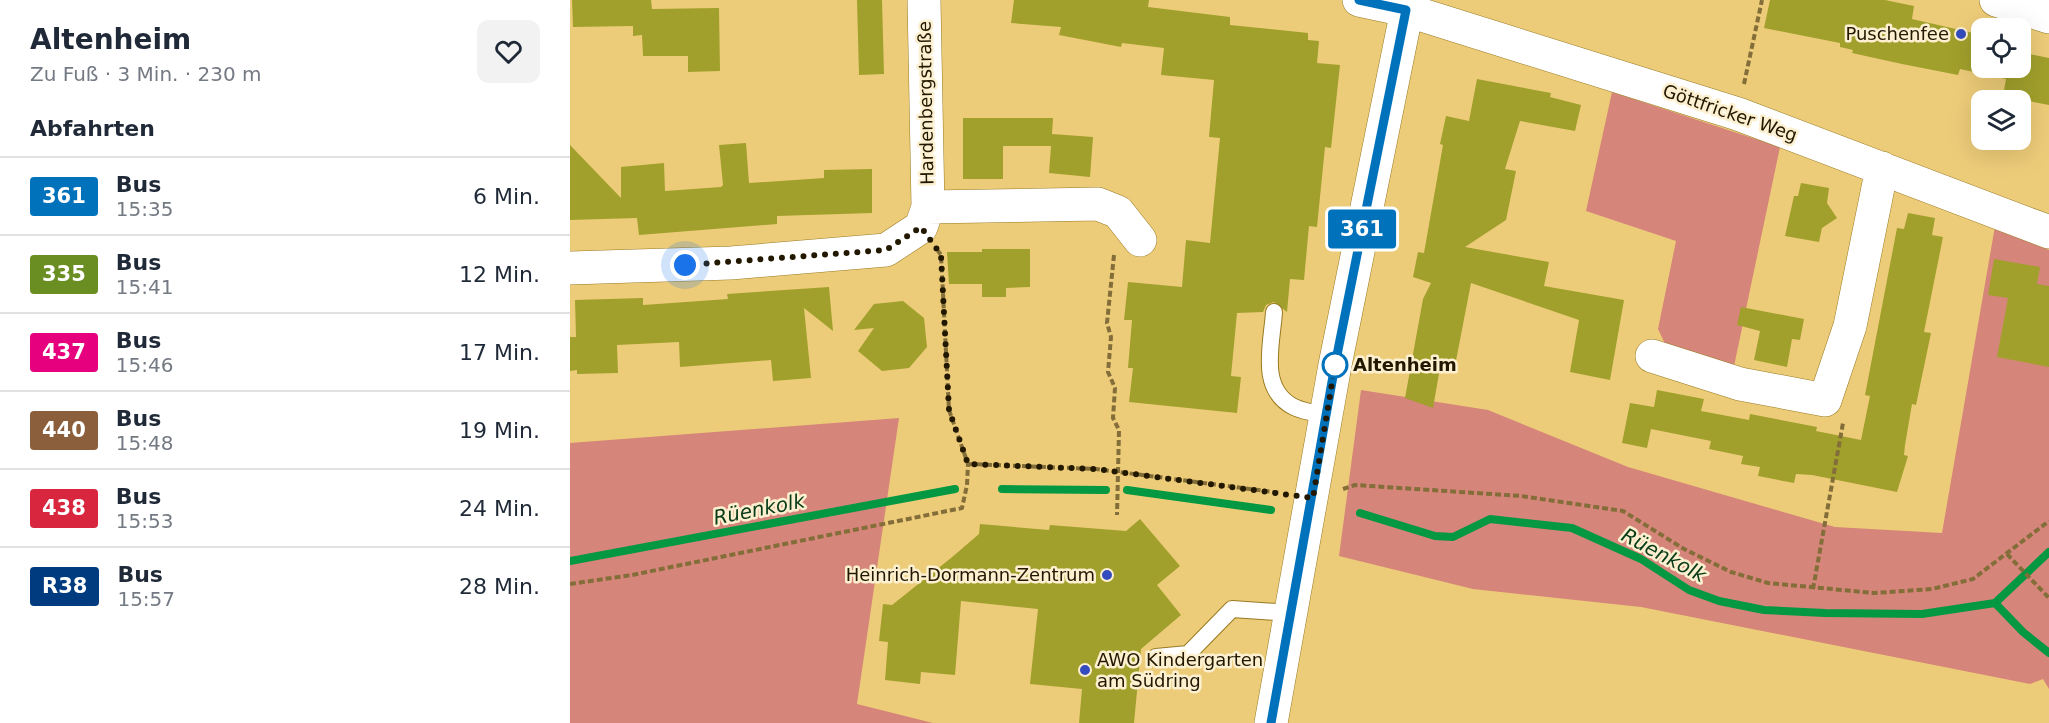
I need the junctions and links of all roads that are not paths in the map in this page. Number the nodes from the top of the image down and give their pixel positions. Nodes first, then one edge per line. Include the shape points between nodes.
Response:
1 (924, 0) edge
2 (1359, 0) edge
3 (1996, 0) edge
4 (1407, 5) edge
5 (2049, 17) edge
6 (1882, 168) junction
7 (924, 217) junction
8 (2049, 232) edge
9 (1140, 240) dead end
10 (570, 268) edge
11 (1275, 312) dead end
12 (1652, 356) dead end
13 (1327, 415) junction
14 (1291, 614) junction
15 (1156, 657) dead end
16 (1271, 723) edge

1 - 7 street, Hardenbergstraße
2 - 4 street, Göttfricker Weg
3 - 5 street
4 - 6 street, Göttfricker Weg via 1738,114
4 - 13 street
6 - 8 street, Göttfricker Weg
6 - 12 street via 1850,326 1825,400 1740,384
7 - 9 street, Hardenbergstraße via 1098,204 1118,212
7 - 10 street via 886,250 731,263
11 - 13 lane via 1269,375 1279,396 1294,407
13 - 14 street
14 - 15 lane via 1232,609 1188,654
14 - 16 street

